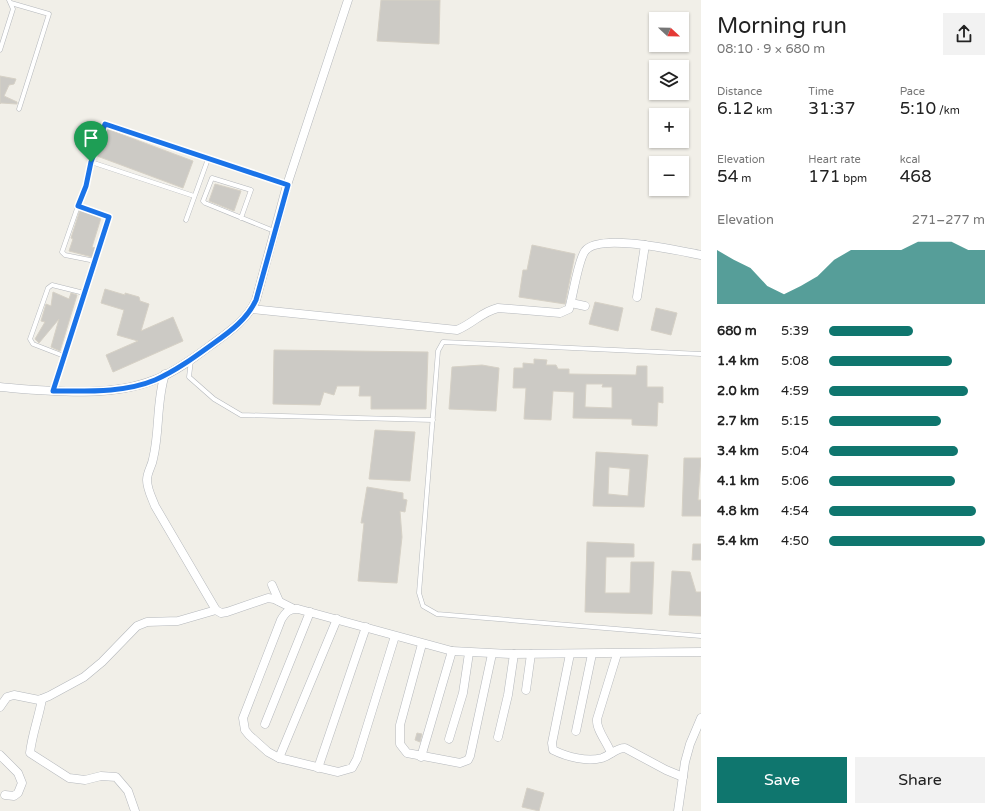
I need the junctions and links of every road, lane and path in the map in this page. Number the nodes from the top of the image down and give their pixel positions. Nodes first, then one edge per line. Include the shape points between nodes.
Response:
1 (348, 0) edge
2 (10, 1) edge
3 (0, 50) edge
4 (19, 109) dead end
5 (208, 159) junction
6 (91, 162) junction
7 (288, 185) junction
8 (194, 196) junction
9 (78, 206) junction
10 (241, 218) junction
11 (186, 220) dead end
12 (274, 231) junction
13 (645, 245) junction
14 (701, 255) edge
15 (95, 261) junction
16 (84, 293) junction
17 (637, 297) dead end
18 (572, 303) junction
19 (585, 306) dead end
20 (252, 309) junction
21 (701, 354) edge
22 (64, 356) junction
23 (191, 360) junction
24 (165, 374) junction
25 (0, 386) edge
26 (53, 391) junction
27 (433, 420) junction
28 (272, 585) dead end
29 (279, 601) junction
30 (292, 608) junction
31 (216, 610) junction
32 (310, 612) junction
33 (337, 619) junction
34 (366, 628) junction
35 (395, 636) junction
36 (701, 636) edge
37 (422, 644) junction
38 (452, 651) junction
39 (701, 652) edge
40 (469, 653) junction
41 (492, 654) junction
42 (514, 654) junction
43 (531, 654) junction
44 (570, 654) junction
45 (592, 654) junction
46 (617, 654) junction
47 (526, 690) dead end
48 (42, 699) junction
49 (0, 707) edge
50 (701, 718) edge
51 (265, 724) dead end
52 (576, 731) dead end
53 (698, 732) edge
54 (498, 737) dead end
55 (449, 740) dead end
56 (611, 753) junction
57 (0, 755) edge
58 (421, 757) junction
59 (280, 758) junction
60 (318, 768) junction
61 (683, 777) junction
62 (5, 795) dead end
63 (135, 811) edge
64 (678, 811) edge

1 - 7 street
2 - 3 lane via 13,9
2 - 4 lane via 49,14
5 - 6 lane via 105,124
5 - 7 lane
5 - 8 lane
6 - 8 lane
6 - 9 lane via 86,186
7 - 12 street
8 - 11 lane
9 - 15 lane via 109,217
9 - 15 lane via 62,252 65,255
10 - 10 lane via 205,204 203,201 212,178 251,190
10 - 12 lane
12 - 20 street
13 - 14 street
13 - 17 street
13 - 18 street via 606,242 592,244 585,251
15 - 16 lane
16 - 22 lane
16 - 22 lane via 52,285 48,288 32,331 30,339 33,344
18 - 19 street
18 - 20 street via 570,310 560,313 498,308 489,310 472,324 457,330
20 - 23 street via 229,332
21 - 27 lane via 443,342 438,351
22 - 26 lane
23 - 24 street
23 - 27 lane via 189,377 214,399 241,415
24 - 26 street via 154,380 103,391
24 - 31 street via 160,390 153,459 148,474 149,492
25 - 26 street
27 - 36 lane via 419,592 423,606 437,614
28 - 29 street
29 - 30 street
29 - 31 street via 264,598 227,612 221,613
30 - 32 street
30 - 59 street via 281,620 243,718 249,736 268,752
31 - 48 street via 198,617 178,621 147,622 137,626 84,677
32 - 33 street
32 - 51 street
33 - 34 street
33 - 59 street
34 - 35 street
34 - 60 street
35 - 37 street
35 - 60 street via 354,764 346,771 338,772
37 - 38 street
37 - 58 street via 399,736 400,744 407,752
38 - 40 street
38 - 58 street
39 - 46 street
40 - 41 street
40 - 55 street via 463,693
41 - 42 street
41 - 58 street via 468,760 460,763
42 - 43 street
42 - 54 street
43 - 44 street
43 - 47 street
44 - 45 street
44 - 56 street via 553,750 588,760 603,758
45 - 46 street
45 - 52 street
46 - 56 street via 596,725
48 - 49 street via 7,696
48 - 63 street via 30,753 69,778 85,780 101,776 116,777 128,791
50 - 53 street
53 - 61 street via 686,756
56 - 61 street via 619,748 625,748
57 - 62 street via 18,773 22,783 14,796
59 - 60 street
61 - 64 street

